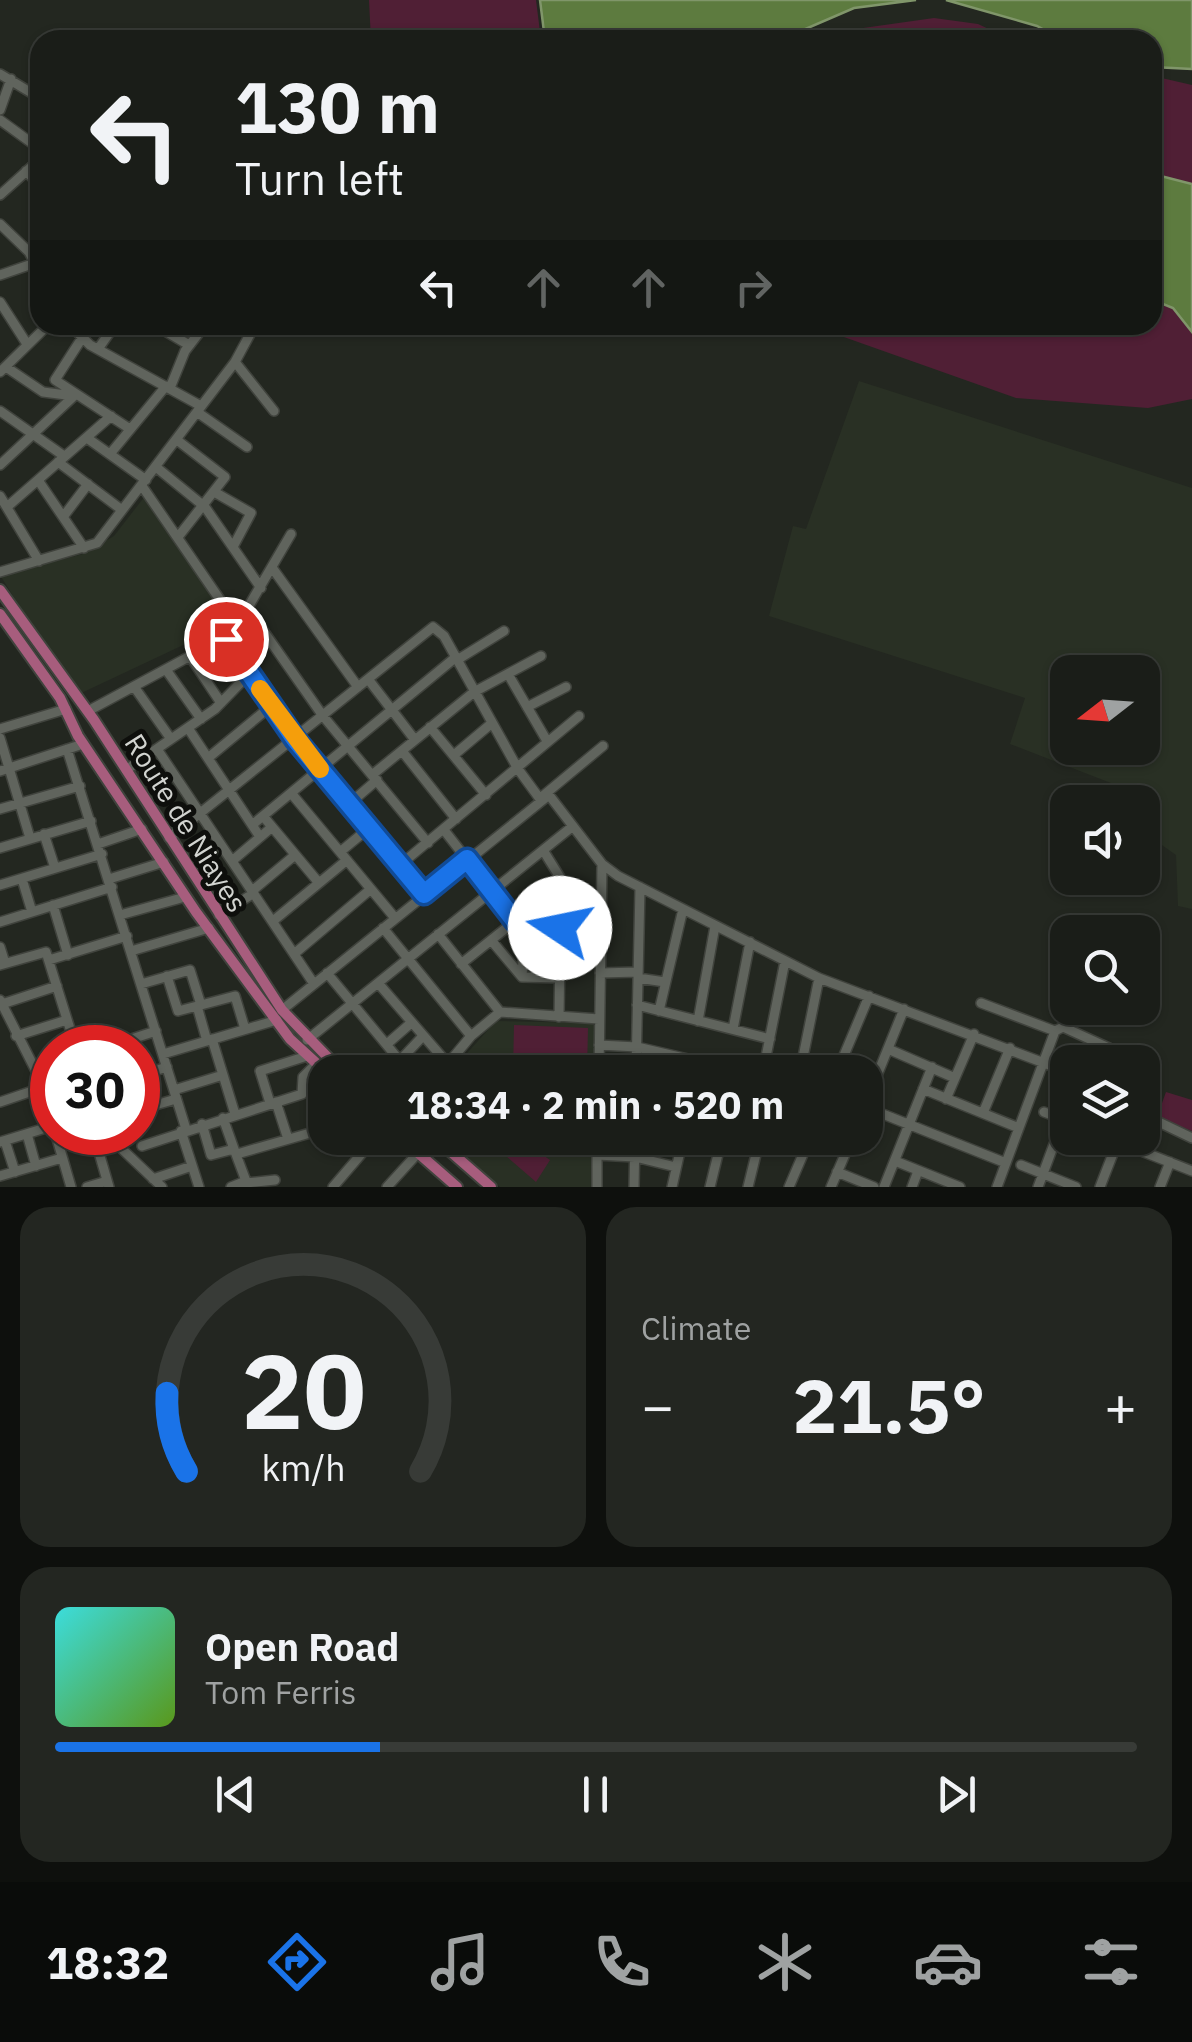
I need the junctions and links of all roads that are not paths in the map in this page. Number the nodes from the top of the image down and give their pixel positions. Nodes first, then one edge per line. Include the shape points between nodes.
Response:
1 (0, 74) edge
2 (10, 80) junction
3 (30, 92) edge
4 (0, 110) edge
5 (0, 120) edge
6 (10, 128) junction
7 (0, 137) edge
8 (30, 142) edge
9 (30, 167) edge
10 (26, 171) junction
11 (30, 175) edge
12 (0, 195) edge
13 (0, 224) edge
14 (29, 252) edge
15 (30, 269) edge
16 (0, 275) edge
17 (1, 307) edge
18 (37, 335) edge
19 (79, 335) edge
20 (108, 335) edge
21 (173, 335) edge
22 (198, 335) edge
23 (250, 335) edge
24 (82, 338) junction
25 (28, 344) junction
26 (190, 345) junction
27 (98, 349) junction
28 (235, 362) junction
29 (3, 370) edge
30 (168, 387) junction
31 (74, 396) junction
32 (199, 409) junction
33 (0, 411) edge
34 (274, 411) dead end
35 (111, 416) junction
36 (130, 429) junction
37 (34, 435) junction
38 (87, 438) junction
39 (177, 440) junction
40 (247, 447) dead end
41 (110, 454) junction
42 (61, 459) junction
43 (0, 465) edge
44 (156, 467) junction
45 (40, 483) junction
46 (144, 483) junction
47 (88, 484) junction
48 (216, 493) junction
49 (0, 496) edge
50 (7, 507) junction
51 (205, 507) junction
52 (122, 510) junction
53 (64, 517) junction
54 (291, 534) dead end
55 (178, 538) junction
56 (233, 547) junction
57 (84, 548) junction
58 (39, 561) junction
59 (273, 569) junction
60 (0, 572) edge
61 (261, 588) junction
62 (0, 590) edge
63 (248, 609) junction
64 (18, 614) junction
65 (2, 622) edge
66 (238, 626) junction
67 (504, 631) dead end
68 (226, 639) junction
69 (542, 656) dead end
70 (191, 658) junction
71 (456, 658) junction
72 (167, 670) junction
73 (249, 674) junction
74 (508, 674) junction
75 (368, 678) junction
76 (566, 686) dead end
77 (358, 687) junction
78 (135, 688) junction
79 (474, 692) junction
80 (221, 703) junction
81 (271, 706) junction
82 (527, 707) junction
83 (392, 709) junction
84 (66, 710) junction
85 (88, 711) junction
86 (323, 716) junction
87 (579, 716) dead end
88 (200, 720) junction
89 (492, 723) junction
90 (188, 728) junction
91 (430, 728) junction
92 (0, 729) edge
93 (0, 738) edge
94 (171, 739) junction
95 (295, 739) junction
96 (416, 740) junction
97 (547, 742) junction
98 (83, 744) junction
99 (348, 746) junction
100 (603, 746) dead end
101 (67, 749) junction
102 (157, 750) junction
103 (402, 751) junction
104 (454, 756) junction
105 (208, 758) junction
106 (320, 769) junction
107 (4, 770) edge
108 (126, 770) junction
109 (518, 770) junction
110 (374, 778) junction
111 (80, 786) junction
112 (229, 790) junction
113 (291, 793) junction
114 (486, 795) junction
115 (542, 798) junction
116 (19, 804) junction
117 (349, 804) junction
118 (0, 809) edge
119 (200, 812) junction
120 (263, 816) junction
121 (456, 819) junction
122 (92, 821) junction
123 (252, 826) junction
124 (573, 826) junction
125 (272, 827) junction
126 (369, 828) junction
127 (142, 829) junction
128 (444, 830) junction
129 (44, 834) junction
130 (30, 838) junction
131 (169, 838) junction
132 (260, 838) junction
133 (428, 842) junction
134 (0, 848) edge
135 (100, 849) junction
136 (543, 850) junction
137 (295, 855) junction
138 (343, 856) junction
139 (467, 859) junction
140 (232, 861) junction
141 (164, 862) junction
142 (602, 864) junction
143 (400, 865) junction
144 (55, 868) junction
145 (22, 878) junction
146 (110, 883) junction
147 (319, 884) junction
148 (0, 885) edge
149 (640, 887) junction
150 (371, 890) junction
151 (492, 891) junction
152 (253, 892) junction
153 (424, 894) junction
154 (186, 897) junction
155 (53, 905) junction
156 (683, 910) junction
157 (32, 912) junction
158 (220, 915) junction
159 (120, 916) junction
160 (394, 918) junction
161 (0, 922) edge
162 (272, 922) junction
163 (520, 924) junction
164 (716, 926) junction
165 (210, 928) junction
166 (383, 928) junction
167 (560, 928) junction
168 (601, 929) junction
169 (438, 934) junction
170 (127, 936) junction
171 (491, 940) junction
172 (750, 942) junction
173 (0, 947) edge
174 (131, 951) junction
175 (68, 954) junction
176 (294, 954) junction
177 (408, 958) junction
178 (49, 960) junction
179 (785, 961) junction
180 (3, 964) edge
181 (461, 964) junction
182 (600, 972) junction
183 (328, 973) junction
184 (638, 975) junction
185 (168, 976) junction
186 (522, 976) junction
187 (559, 978) junction
188 (819, 978) junction
189 (378, 982) junction
190 (665, 982) junction
191 (141, 984) junction
192 (314, 984) junction
193 (57, 986) junction
194 (869, 996) junction
195 (1, 1002) edge
196 (981, 1002) dead end
197 (352, 1003) junction
198 (638, 1005) junction
199 (199, 1006) junction
200 (658, 1010) junction
201 (904, 1010) junction
202 (500, 1012) junction
203 (280, 1015) junction
204 (559, 1016) junction
205 (4, 1018) edge
206 (67, 1020) junction
207 (600, 1020) junction
208 (698, 1020) junction
209 (411, 1023) junction
210 (69, 1025) edge
211 (154, 1025) edge
212 (245, 1028) junction
213 (733, 1029) junction
214 (1055, 1030) junction
215 (974, 1034) junction
216 (16, 1036) junction
217 (471, 1036) junction
218 (422, 1037) junction
219 (770, 1039) junction
220 (210, 1040) junction
221 (306, 1040) junction
222 (387, 1044) junction
223 (160, 1045) edge
224 (599, 1045) junction
225 (1102, 1045) edge
226 (637, 1047) junction
227 (1010, 1048) junction
228 (888, 1049) junction
229 (163, 1054) junction
230 (664, 1054) edge
231 (308, 1055) edge
232 (323, 1055) edge
233 (396, 1055) edge
234 (405, 1055) edge
235 (435, 1055) edge
236 (456, 1055) edge
237 (599, 1055) edge
238 (637, 1055) edge
239 (767, 1055) edge
240 (803, 1055) edge
241 (844, 1055) edge
242 (30, 1060) edge
243 (308, 1061) edge
244 (883, 1061) edge
245 (1045, 1062) junction
246 (1050, 1064) edge
247 (167, 1067) junction
248 (308, 1067) edge
249 (932, 1068) junction
250 (160, 1069) edge
251 (223, 1075) junction
252 (955, 1078) junction
253 (923, 1090) junction
254 (30, 1093) edge
255 (175, 1094) junction
256 (946, 1099) junction
257 (160, 1100) edge
258 (0, 1102) edge
259 (273, 1102) junction
260 (1044, 1112) dead end
261 (235, 1114) junction
262 (883, 1114) edge
263 (983, 1114) junction
264 (1050, 1114) edge
265 (223, 1118) junction
266 (1160, 1123) edge
267 (202, 1124) junction
268 (909, 1125) junction
269 (1020, 1128) junction
270 (183, 1130) junction
271 (30, 1133) edge
272 (308, 1133) edge
273 (27, 1134) junction
274 (1192, 1138) edge
275 (160, 1139) edge
276 (288, 1139) junction
277 (2, 1141) edge
278 (236, 1151) junction
279 (61, 1155) edge
280 (100, 1155) edge
281 (359, 1155) edge
282 (416, 1155) edge
283 (421, 1155) edge
284 (454, 1155) edge
285 (597, 1155) edge
286 (610, 1155) edge
287 (679, 1155) edge
288 (718, 1155) edge
289 (756, 1155) edge
290 (802, 1155) edge
291 (844, 1155) edge
292 (1051, 1155) edge
293 (1110, 1155) edge
294 (1153, 1155) edge
295 (130, 1157) edge
296 (635, 1157) junction
297 (62, 1158) junction
298 (894, 1161) junction
299 (1170, 1162) junction
300 (1006, 1163) junction
301 (1021, 1165) dead end
302 (36, 1166) junction
303 (192, 1166) junction
304 (676, 1168) junction
305 (918, 1170) junction
306 (1192, 1171) edge
307 (14, 1172) junction
308 (837, 1172) junction
309 (1042, 1174) junction
310 (0, 1176) edge
311 (275, 1180) dead end
312 (246, 1182) junction
313 (108, 1184) edge
314 (157, 1185) edge
315 (390, 1186) edge
316 (956, 1186) edge
317 (71, 1187) edge
318 (87, 1187) edge
319 (199, 1187) edge
320 (231, 1187) edge
321 (332, 1187) edge
322 (457, 1187) edge
323 (490, 1187) edge
324 (596, 1187) edge
325 (634, 1187) edge
326 (672, 1187) edge
327 (710, 1187) edge
328 (748, 1187) edge
329 (789, 1187) edge
330 (831, 1187) edge
331 (874, 1187) edge
332 (884, 1187) edge
333 (912, 1187) edge
334 (997, 1187) edge
335 (1038, 1187) edge
336 (1076, 1187) edge
337 (1100, 1187) edge
338 (1160, 1187) edge

1 - 2 street
2 - 3 street
2 - 4 street
5 - 6 street
6 - 7 street
6 - 8 street
9 - 10 street
10 - 11 street
10 - 12 street
13 - 14 street
15 - 16 street
17 - 25 street
18 - 25 street
19 - 24 street
20 - 27 street
21 - 26 street
22 - 26 street
23 - 28 street
24 - 27 street
24 - 31 street via 54,378
25 - 29 street
26 - 30 street
27 - 30 street
28 - 32 street
28 - 34 street
29 - 31 street via 42,392
30 - 32 street
30 - 36 street
31 - 35 street
31 - 37 street
32 - 39 street
32 - 40 street
33 - 37 street
35 - 36 street
35 - 38 street
36 - 41 street
37 - 42 street
37 - 43 street
38 - 41 street
38 - 42 street
39 - 44 street
39 - 48 street via 226,478
41 - 46 street
42 - 45 street
42 - 47 street
44 - 46 street
44 - 51 street
45 - 50 street
45 - 53 street
46 - 52 street
46 - 55 street
47 - 52 street
47 - 53 street
48 - 51 street
48 - 56 street via 252,515
49 - 50 street
50 - 58 street
51 - 55 street
51 - 56 street
52 - 57 street
53 - 57 street
54 - 59 street
55 - 66 street
56 - 61 street
57 - 58 street
58 - 60 street
59 - 61 street
59 - 77 street
61 - 63 street
62 - 64 main road, Route de Niayes
63 - 66 street
63 - 86 street
64 - 65 street
64 - 85 main road, Route de Niayes
65 - 84 main road, Route de Niayes
66 - 68 street
67 - 71 street
68 - 70 street
68 - 73 street
69 - 74 street
70 - 72 street
70 - 80 street
71 - 75 street via 439,630 430,628
71 - 79 street
71 - 83 street
72 - 78 street
72 - 88 street
73 - 80 street
73 - 81 street
74 - 79 street
74 - 82 street
75 - 77 street
75 - 83 street
76 - 82 street
77 - 86 street
78 - 85 street
78 - 94 street
79 - 89 street
79 - 91 street
80 - 88 street
81 - 95 street
81 - 105 street
82 - 97 street
83 - 96 street
83 - 99 street
84 - 92 street
84 - 98 main road, Route de Niayes
85 - 108 main road, Route de Niayes
86 - 95 street
86 - 99 street
87 - 97 street
88 - 90 street
89 - 104 street
89 - 109 street
90 - 94 street
90 - 105 street
91 - 96 street
91 - 104 street
93 - 107 street
94 - 102 street
95 - 106 street
95 - 112 street
96 - 103 street
97 - 109 street
98 - 101 street
98 - 127 main road, Route de Niayes
99 - 106 street
99 - 110 street
100 - 115 street
101 - 107 street
101 - 111 street
102 - 108 street
102 - 119 street
103 - 110 street
103 - 121 street
104 - 114 street
105 - 112 street
106 - 113 street
106 - 117 street
107 - 116 street
108 - 131 main road, Route de Niayes
109 - 114 street
109 - 115 street
110 - 117 street
110 - 133 street
111 - 116 street
111 - 122 street
112 - 119 street
112 - 123 street
113 - 120 street
113 - 138 street
114 - 121 street
115 - 124 street via 554,798
115 - 139 street
116 - 118 street
116 - 130 street
117 - 126 street
119 - 131 street
119 - 140 street
120 - 123 street
120 - 125 street
121 - 128 street
122 - 129 street
122 - 135 street
123 - 132 street
124 - 136 street
124 - 142 street
125 - 132 street
125 - 137 street
126 - 138 street
126 - 143 street
127 - 135 street
127 - 141 main road, Route de Niayes
128 - 133 street
128 - 139 street
129 - 130 street
129 - 144 street
130 - 134 street
131 - 158 main road, Route de Niayes
132 - 140 street
133 - 143 street
135 - 144 street
135 - 146 street
136 - 151 street
136 - 167 street via 561,876
137 - 147 street
137 - 152 street
138 - 147 street
138 - 150 street
139 - 151 street
139 - 153 street
140 - 152 street
141 - 146 street
141 - 154 main road, Route de Niayes
142 - 149 street
142 - 168 street
143 - 153 street
144 - 145 street
145 - 148 street
145 - 157 street
146 - 155 street
146 - 159 street
147 - 162 street
149 - 156 street
149 - 184 street
150 - 160 street
150 - 176 street
151 - 163 street
151 - 169 street
152 - 158 street
152 - 162 street
153 - 160 street
154 - 159 street
154 - 165 main road, Route de Niayes
155 - 157 street
155 - 175 street
156 - 164 street
156 - 190 street
157 - 161 street
158 - 203 main road, Route de Niayes
159 - 170 street
160 - 166 street
162 - 176 street
163 - 167 street
163 - 171 street
163 - 186 street
164 - 172 street
164 - 208 street
165 - 174 street
165 - 203 main road, Route de Niayes
166 - 177 street
166 - 183 street
167 - 168 street
167 - 187 street
168 - 182 street
169 - 177 street
169 - 181 street
170 - 174 street
170 - 175 street
171 - 181 street
171 - 186 street
172 - 179 street
172 - 213 street
173 - 180 street
174 - 191 street
175 - 178 street
176 - 192 street
177 - 189 street
177 - 217 street
178 - 180 street via 46,952
178 - 193 street
179 - 188 street
179 - 219 street
181 - 202 street
182 - 184 street
182 - 207 street
183 - 192 street
183 - 197 street
184 - 190 street
184 - 198 street
185 - 191 street
185 - 199 street via 178,1011
185 - 199 street via 190,970
186 - 187 street
187 - 204 street
188 - 194 street
188 - 240 street
189 - 197 street
189 - 209 street
190 - 200 street
191 - 211 street
192 - 203 street
193 - 195 street
193 - 206 street
194 - 201 street
194 - 241 street
195 - 205 street
196 - 214 street
197 - 221 street
197 - 222 street
198 - 200 street
198 - 226 street
199 - 212 street via 235,996
199 - 220 street
200 - 208 street
201 - 215 street
201 - 228 street
202 - 204 street
202 - 217 street
203 - 212 street
203 - 221 main road, Route de Niayes
203 - 231 main road, Route de Niayes
204 - 207 street
205 - 216 street
206 - 210 street
206 - 216 street
207 - 224 street
208 - 213 street
209 - 218 street
209 - 222 street
212 - 220 street
213 - 219 street
214 - 225 street via 1063,1027
214 - 245 street
215 - 227 street
215 - 252 street
216 - 242 street
217 - 236 street
218 - 234 street
218 - 235 street
219 - 239 street
220 - 229 street
220 - 251 street
221 - 232 main road, Route de Niayes
222 - 233 street
223 - 229 street
224 - 226 street
224 - 237 street
226 - 230 street
226 - 238 street
227 - 245 street
227 - 263 street
228 - 244 street
228 - 249 street
229 - 247 street
243 - 259 street via 260,1071
245 - 246 street
245 - 269 street
247 - 250 street
247 - 255 street
248 - 259 street via 302,1094
249 - 252 street
249 - 253 street
251 - 255 street
251 - 261 street
252 - 256 street
253 - 256 street
253 - 268 street
254 - 258 street
255 - 257 street
255 - 270 street
256 - 263 street
259 - 261 street
259 - 276 street
260 - 264 street
261 - 265 street
262 - 268 street
263 - 269 street
265 - 267 street
265 - 278 street
266 - 274 street
267 - 270 street
267 - 278 street via 212,1155
268 - 298 street
268 - 300 street
269 - 300 street
270 - 275 street
270 - 303 street
271 - 273 street
272 - 276 street
273 - 277 street
273 - 302 street
276 - 278 street
277 - 307 street
278 - 312 street
279 - 297 street
280 - 313 street
281 - 321 street
282 - 315 street
283 - 322 main road
284 - 323 main road
285 - 324 street
286 - 296 street
287 - 304 street
288 - 327 street
289 - 328 street
290 - 329 street
291 - 308 street
292 - 309 street
293 - 337 street
294 - 299 street
295 - 314 street
296 - 304 street
296 - 325 street
297 - 302 street
297 - 317 street
298 - 305 street
298 - 332 street
299 - 306 street
299 - 338 street
300 - 334 street
301 - 309 street
302 - 307 street
303 - 314 street
303 - 319 street
304 - 326 street
305 - 316 street
305 - 333 street
307 - 310 street
308 - 330 street
308 - 331 street
309 - 335 street
309 - 336 street
311 - 312 street
312 - 320 street
313 - 318 street

